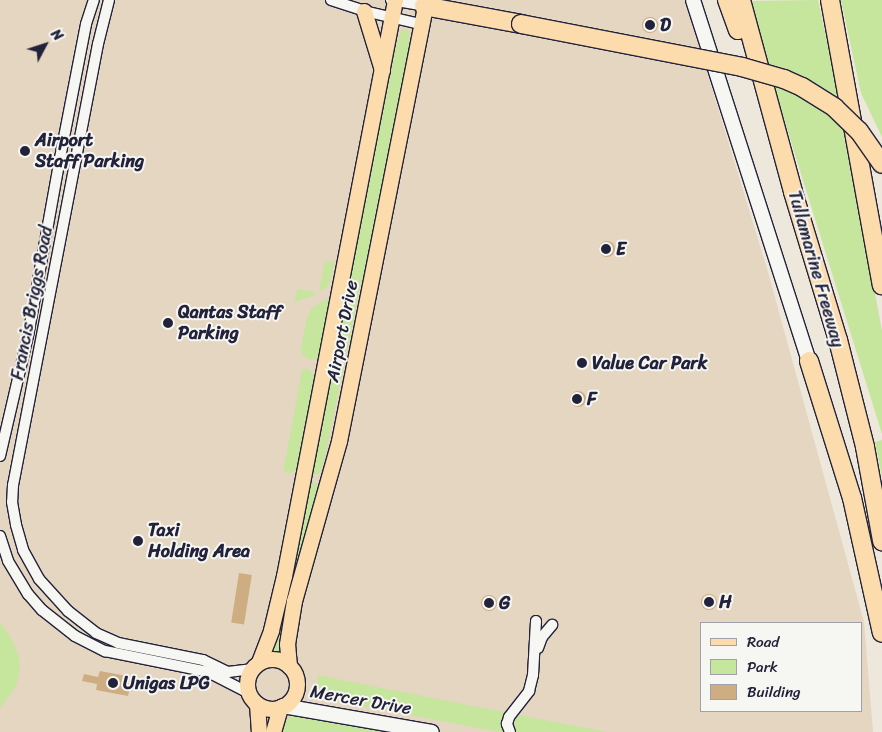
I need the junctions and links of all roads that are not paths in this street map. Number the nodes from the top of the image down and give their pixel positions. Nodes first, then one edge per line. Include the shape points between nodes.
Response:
1 (94, 0) edge
2 (109, 0) edge
3 (331, 0) edge
4 (394, 0) edge
5 (693, 0) edge
6 (727, 0) edge
7 (740, 0) edge
8 (830, 0) edge
9 (425, 3) edge
10 (445, 5) edge
11 (364, 12) junction
12 (391, 17) junction
13 (420, 24) junction
14 (382, 70) junction
15 (773, 118) junction
16 (882, 164) edge
17 (882, 285) edge
18 (809, 360) joint
19 (0, 456) edge
20 (0, 536) edge
21 (882, 541) edge
22 (536, 621) dead end
23 (552, 624) dead end
24 (882, 633) edge
25 (536, 656) junction
26 (255, 666) junction
27 (289, 666) junction
28 (253, 698) junction
29 (282, 706) junction
30 (259, 732) edge
31 (273, 732) edge
32 (432, 732) edge
33 (510, 732) edge

1 - 19 street, Francis Briggs Road via 86,24 28,336
2 - 26 street, Francis Briggs Road via 13,485 16,525 23,550 39,579 68,611 96,633 118,643 203,660 228,672
3 - 11 street
4 - 9 street
4 - 12 main road, Airport Drive
5 - 18 street
6 - 15 highway
7 - 15 highway, Tullamarine Freeway
8 - 17 highway
9 - 10 highway
9 - 13 main road, Airport Drive
10 - 16 highway, bridge via 521,24 742,67 784,79 835,108 859,131
11 - 12 street
11 - 14 main road
12 - 13 street
12 - 14 main road, Airport Drive
13 - 27 main road, Airport Drive via 339,441 291,618 287,644
14 - 26 main road, Airport Drive via 284,576 271,630
15 - 21 highway, Tullamarine Freeway via 855,406
18 - 24 highway via 852,498
20 - 28 street via 8,561 28,594 42,610 75,636 105,650 208,672
22 - 25 street
23 - 25 street via 542,637
25 - 33 street via 529,691 507,721
26 - 27 main road via 275,659
26 - 28 main road via 247,685
27 - 29 main road via 294,672 296,685 292,698
28 - 29 main road via 266,708
28 - 30 main road
29 - 31 main road
29 - 32 street, Mercer Drive

